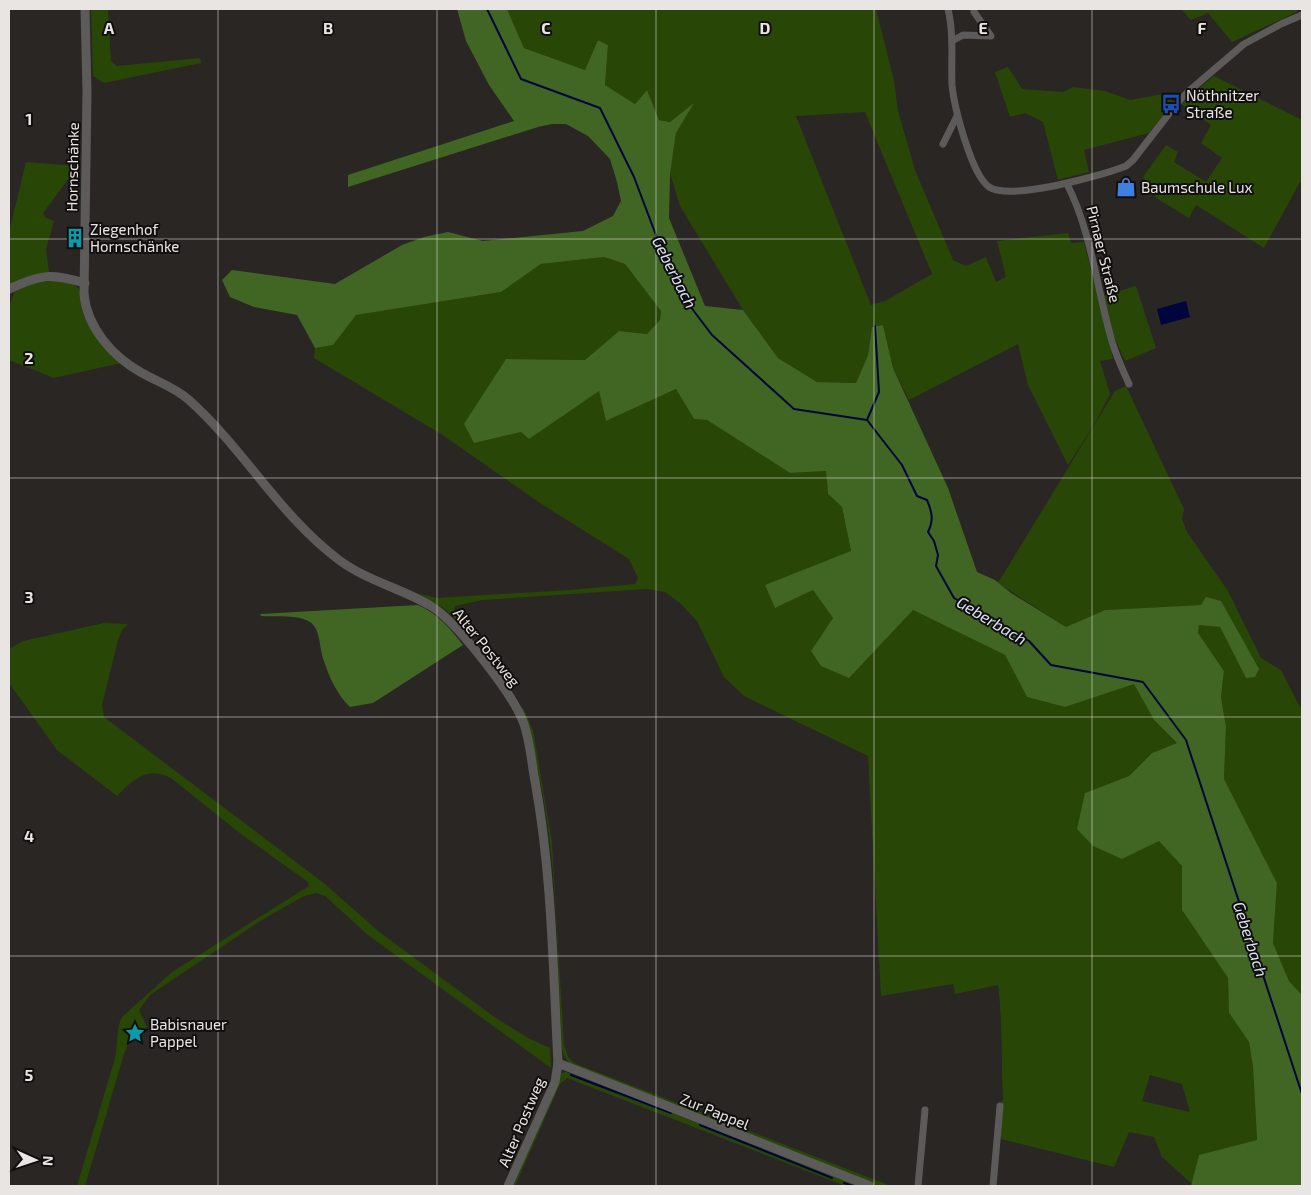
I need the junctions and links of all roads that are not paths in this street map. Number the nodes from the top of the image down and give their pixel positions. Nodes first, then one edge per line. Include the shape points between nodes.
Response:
1 (85, 9) edge
2 (948, 9) edge
3 (974, 9) edge
4 (1302, 15) edge
5 (952, 40) junction
6 (957, 116) junction
7 (943, 144) dead end
8 (1067, 184) junction
9 (85, 282) junction
10 (9, 289) edge
11 (1129, 384) dead end
12 (558, 1063) junction
13 (1000, 1106) dead end
14 (925, 1110) dead end
15 (862, 1185) edge
16 (508, 1186) edge
17 (870, 1186) edge
18 (918, 1186) edge
19 (993, 1186) edge

1 - 9 street, Hornschänke
2 - 5 street
3 - 5 street via 991,36 963,34
4 - 8 street via 1244,44 1189,91 1126,166
5 - 6 street via 952,84
6 - 7 street
6 - 8 street via 969,150 988,186 1010,191
8 - 11 street, Pirnaer Straße via 1087,237 1114,350
9 - 10 street via 52,275
9 - 12 street, Alter Postweg via 85,306 89,316 106,343 122,360 188,399 244,459 285,510 340,560 442,613 513,703 523,720 541,814
12 - 15 street, Zur Pappel
12 - 16 street, Alter Postweg via 555,1082
13 - 19 street
14 - 18 street
15 - 17 street, Zur Pappel

